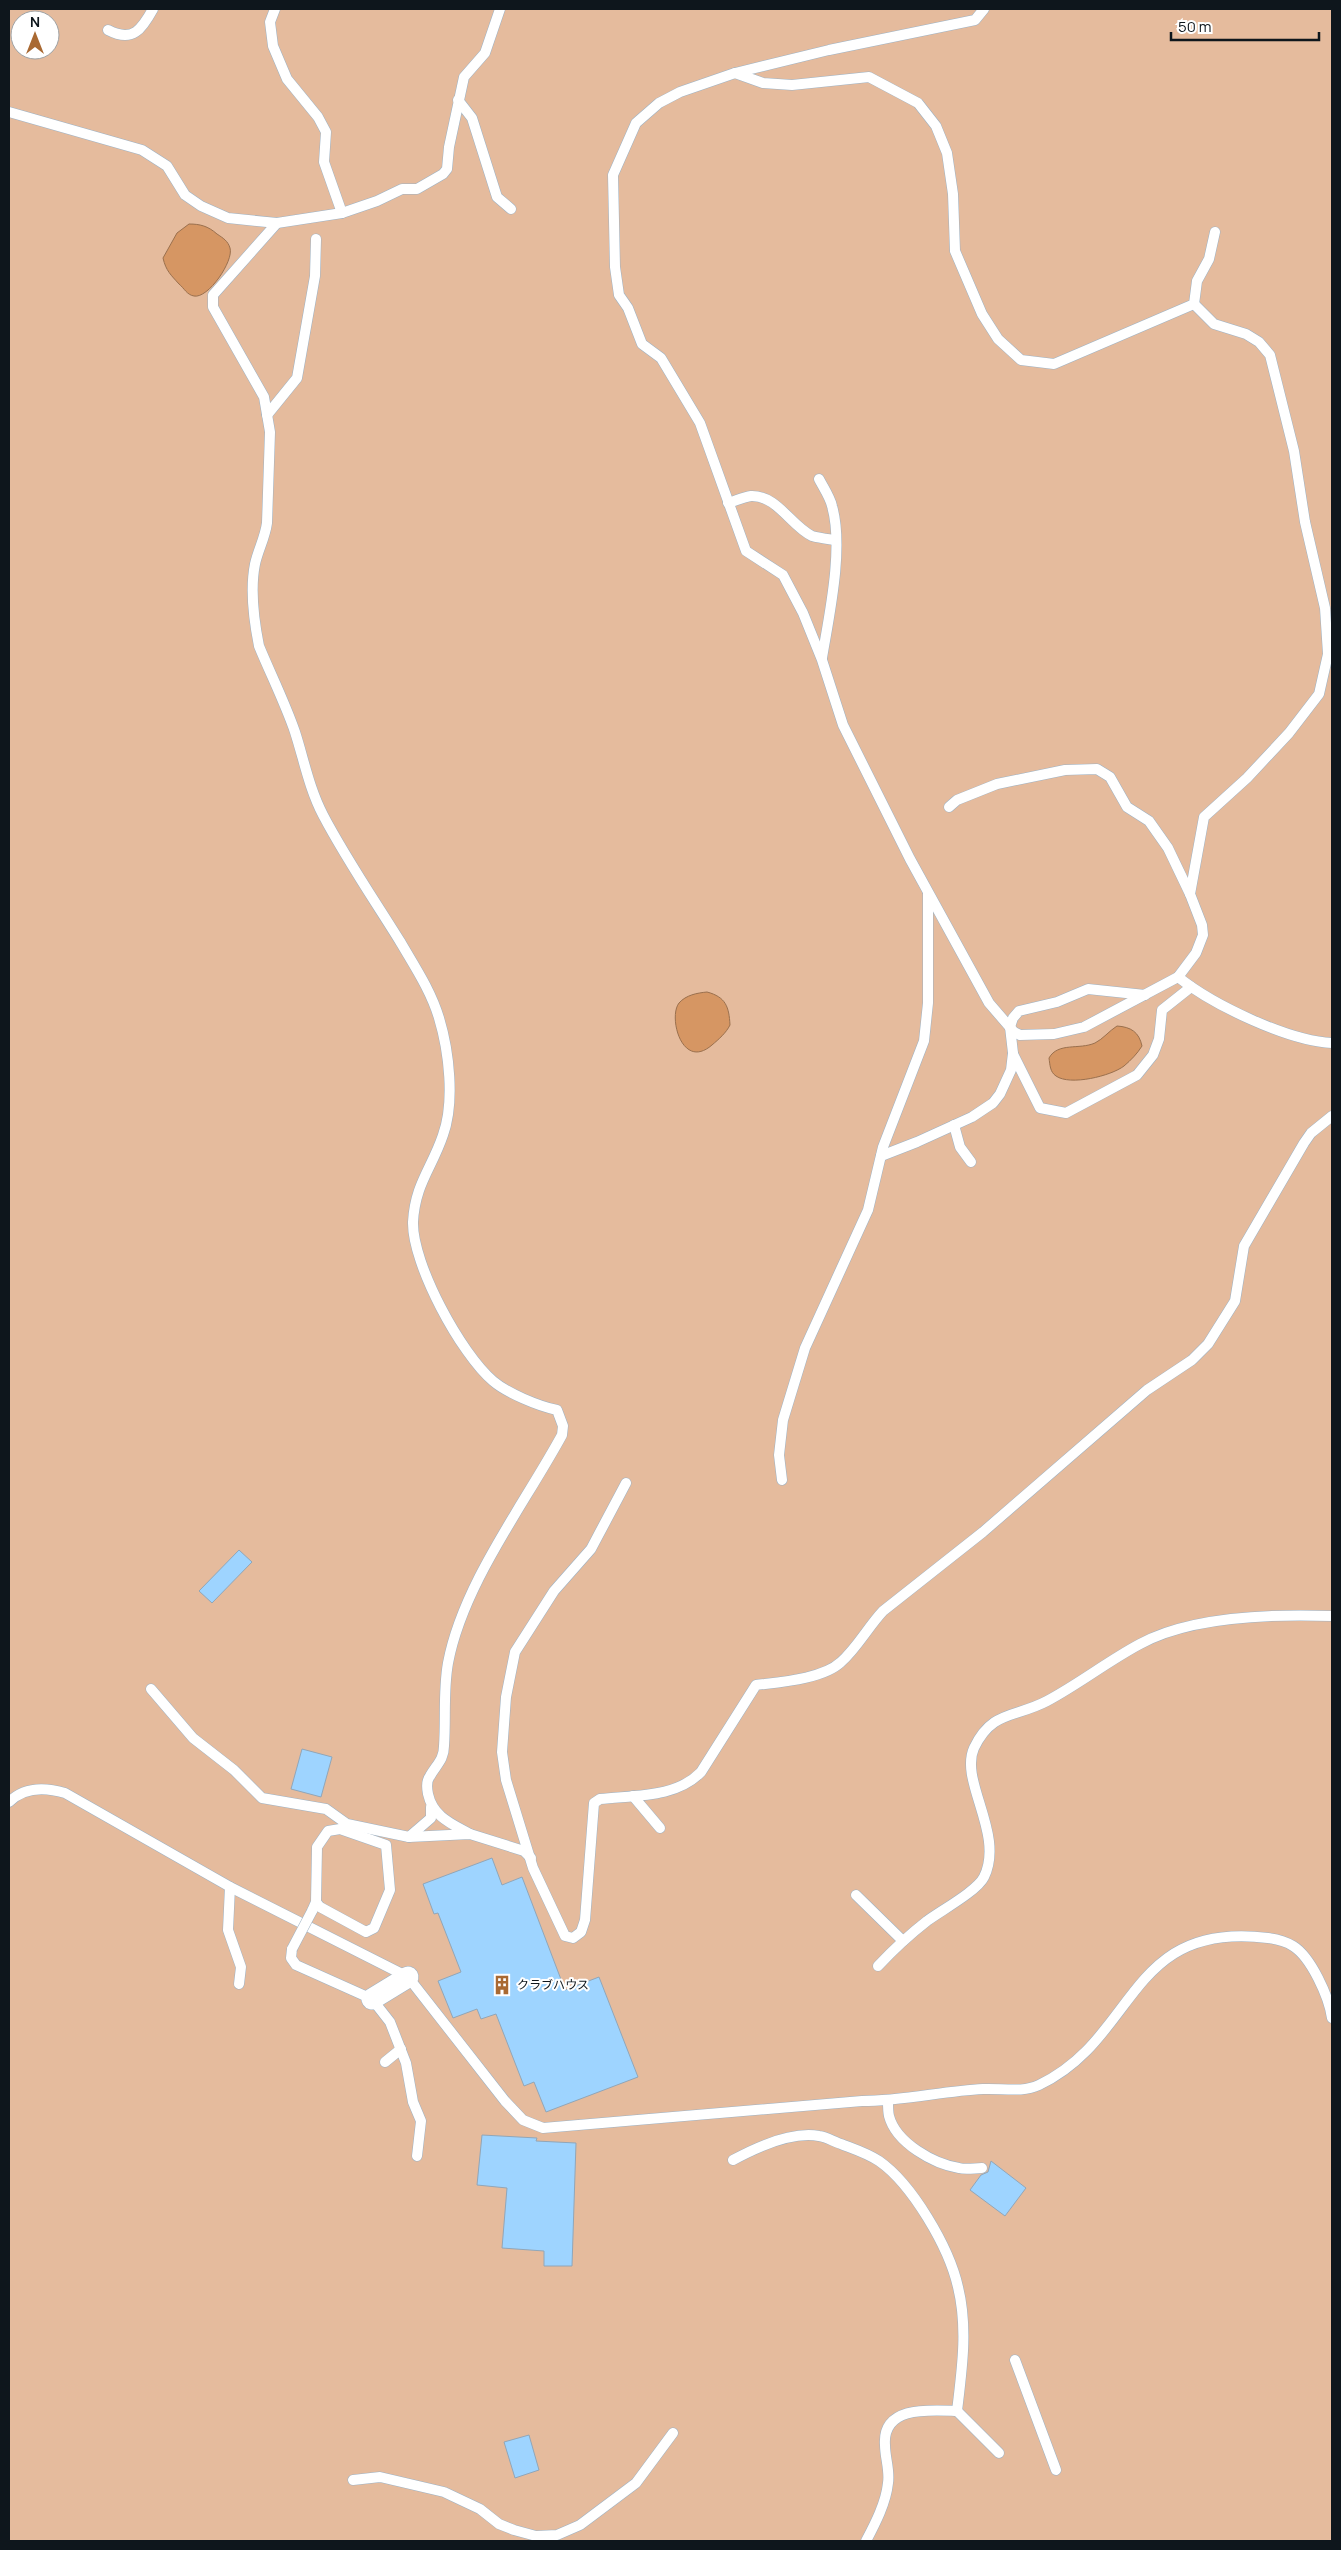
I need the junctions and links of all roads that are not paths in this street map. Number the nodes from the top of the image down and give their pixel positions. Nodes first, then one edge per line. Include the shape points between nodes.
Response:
1 (153, 9) edge
2 (274, 9) edge
3 (500, 9) edge
4 (984, 9) edge
5 (108, 30) dead end
6 (735, 73) junction
7 (458, 100) junction
8 (9, 112) edge
9 (510, 210) dead end
10 (342, 213) junction
11 (277, 222) junction
12 (1216, 232) dead end
13 (316, 240) dead end
14 (1194, 304) junction
15 (267, 415) junction
16 (819, 478) dead end
17 (728, 503) junction
18 (835, 540) junction
19 (822, 660) junction
20 (949, 807) dead end
21 (928, 890) junction
22 (1190, 894) junction
23 (1178, 977) junction
24 (1191, 987) junction
25 (1146, 995) junction
26 (1010, 1028) junction
27 (1332, 1043) edge
28 (1013, 1053) junction
29 (1332, 1116) edge
30 (954, 1125) junction
31 (881, 1156) junction
32 (971, 1162) dead end
33 (782, 1480) dead end
34 (626, 1483) dead end
35 (1332, 1616) edge
36 (150, 1689) dead end
37 (633, 1796) junction
38 (9, 1802) edge
39 (431, 1807) junction
40 (660, 1828) dead end
41 (470, 1834) junction
42 (409, 1837) junction
43 (531, 1858) junction
44 (230, 1886) junction
45 (856, 1895) dead end
46 (314, 1906) junction
47 (902, 1941) junction
48 (878, 1966) dead end
49 (408, 1977) junction
50 (239, 1984) dead end
51 (372, 1999) junction
52 (1332, 2018) edge
53 (400, 2049) junction
54 (385, 2062) dead end
55 (888, 2101) junction
56 (418, 2156) dead end
57 (733, 2160) dead end
58 (982, 2168) dead end
59 (1015, 2360) dead end
60 (957, 2411) junction
61 (673, 2434) dead end
62 (998, 2453) dead end
63 (1056, 2470) dead end
64 (353, 2480) dead end
65 (866, 2541) edge

1 - 5 lane via 136,33 118,35
2 - 10 lane via 270,22 273,46 287,79 326,132 324,162
3 - 7 lane via 485,53 464,77
4 - 6 lane via 975,20
6 - 14 lane via 763,83 792,85 870,77 918,102 936,126 947,153 953,194 955,251 982,314 998,339 1021,360 1054,364
6 - 17 lane via 680,92 659,103 636,123 614,175 615,267 619,295 628,308 642,344 661,358 700,423
7 - 9 lane via 472,118 497,197
7 - 10 lane via 443,174 417,189 402,189
8 - 11 lane via 142,150 167,166 186,196 201,206 228,218
10 - 11 lane
11 - 15 lane via 213,295 213,307 264,397
12 - 14 lane via 1209,259 1197,281
13 - 15 lane via 314,276 297,378
14 - 22 lane via 1214,324 1246,334 1259,342 1270,355 1294,452 1305,522 1325,608 1328,654 1319,694 1289,733 1247,778 1204,817
15 - 39 lane via 270,432 268,523 255,565 254,586 259,646 294,730 312,792 420,976 438,1017 446,1049 449,1079 447,1119 443,1136 422,1178 414,1212 413,1225 422,1268 464,1346 484,1372 504,1390 557,1410 563,1426 562,1436 512,1517 458,1626 444,1689 444,1748 440,1764 428,1777
16 - 18 lane via 832,506
17 - 18 lane via 752,496 765,500 786,512 799,527 813,536
17 - 19 lane via 746,551 783,575
18 - 19 lane via 834,587
19 - 21 lane via 843,725
20 - 22 lane via 957,800 997,784 1065,770 1097,769 1110,777 1127,807 1148,821 1168,848
21 - 26 lane via 989,1003
21 - 31 lane via 928,1003 924,1042
22 - 23 lane via 1203,934 1196,953
23 - 24 lane
23 - 25 lane
24 - 27 lane via 1254,1020 1292,1035
24 - 28 lane via 1162,1010 1159,1039 1153,1054 1137,1075 1066,1113 1040,1108
25 - 26 lane via 1084,1027 1054,1034 1020,1035
25 - 26 lane via 1088,989 1057,1002 1019,1011
26 - 28 lane
28 - 30 lane via 1011,1070 993,1103
29 - 37 lane via 1311,1134 1244,1246 1235,1301 1208,1344 1192,1360 1147,1390 991,1526 883,1611 841,1663 822,1673 799,1679 756,1685 693,1780 672,1791
30 - 31 lane
30 - 32 lane via 960,1146
31 - 33 lane via 868,1210 806,1348 783,1420 779,1455
34 - 43 lane via 591,1549 554,1591 527,1631 515,1652 509,1675 503,1764 520,1831
35 - 47 lane via 1235,1619 1188,1625 1140,1644 1046,1702 997,1719 985,1730 973,1750 972,1773 989,1844 984,1877 975,1889 951,1903
36 - 42 lane via 193,1738 234,1770 262,1798 326,1809 346,1824
37 - 40 lane
37 - 43 lane via 600,1799 594,1803 585,1920 581,1932 573,1938 565,1936
38 - 44 lane via 22,1792 37,1789 50,1788 65,1793
39 - 41 lane via 442,1818
39 - 42 lane via 431,1818
41 - 42 lane
41 - 43 lane via 524,1851
44 - 49 lane
44 - 50 lane via 228,1930 241,1967
45 - 47 lane
46 - 46 lane via 317,1847 328,1831 340,1830 386,1846 390,1890 374,1928 366,1932
46 - 51 lane, bridge via 292,1949 291,1958 296,1965
47 - 48 lane
49 - 51 street
49 - 55 lane via 505,2101 523,2120 543,2128
51 - 53 lane via 390,2022
52 - 55 lane via 1320,1982 1294,1946 1278,1939 1247,1935 1213,1937 1179,1949 1165,1958 1149,1972 1069,2068 1038,2086
53 - 54 lane
53 - 56 lane via 421,2121
55 - 58 lane via 889,2117 900,2135 920,2152 960,2169
57 - 60 lane via 759,2146 804,2136 820,2136 861,2151 900,2178 941,2242 958,2286 964,2351
59 - 63 lane
60 - 62 lane
60 - 65 lane via 920,2409 904,2413 892,2422 885,2432 886,2497
61 - 64 lane via 636,2483 580,2525 557,2535 536,2536 514,2530 444,2492 380,2476

